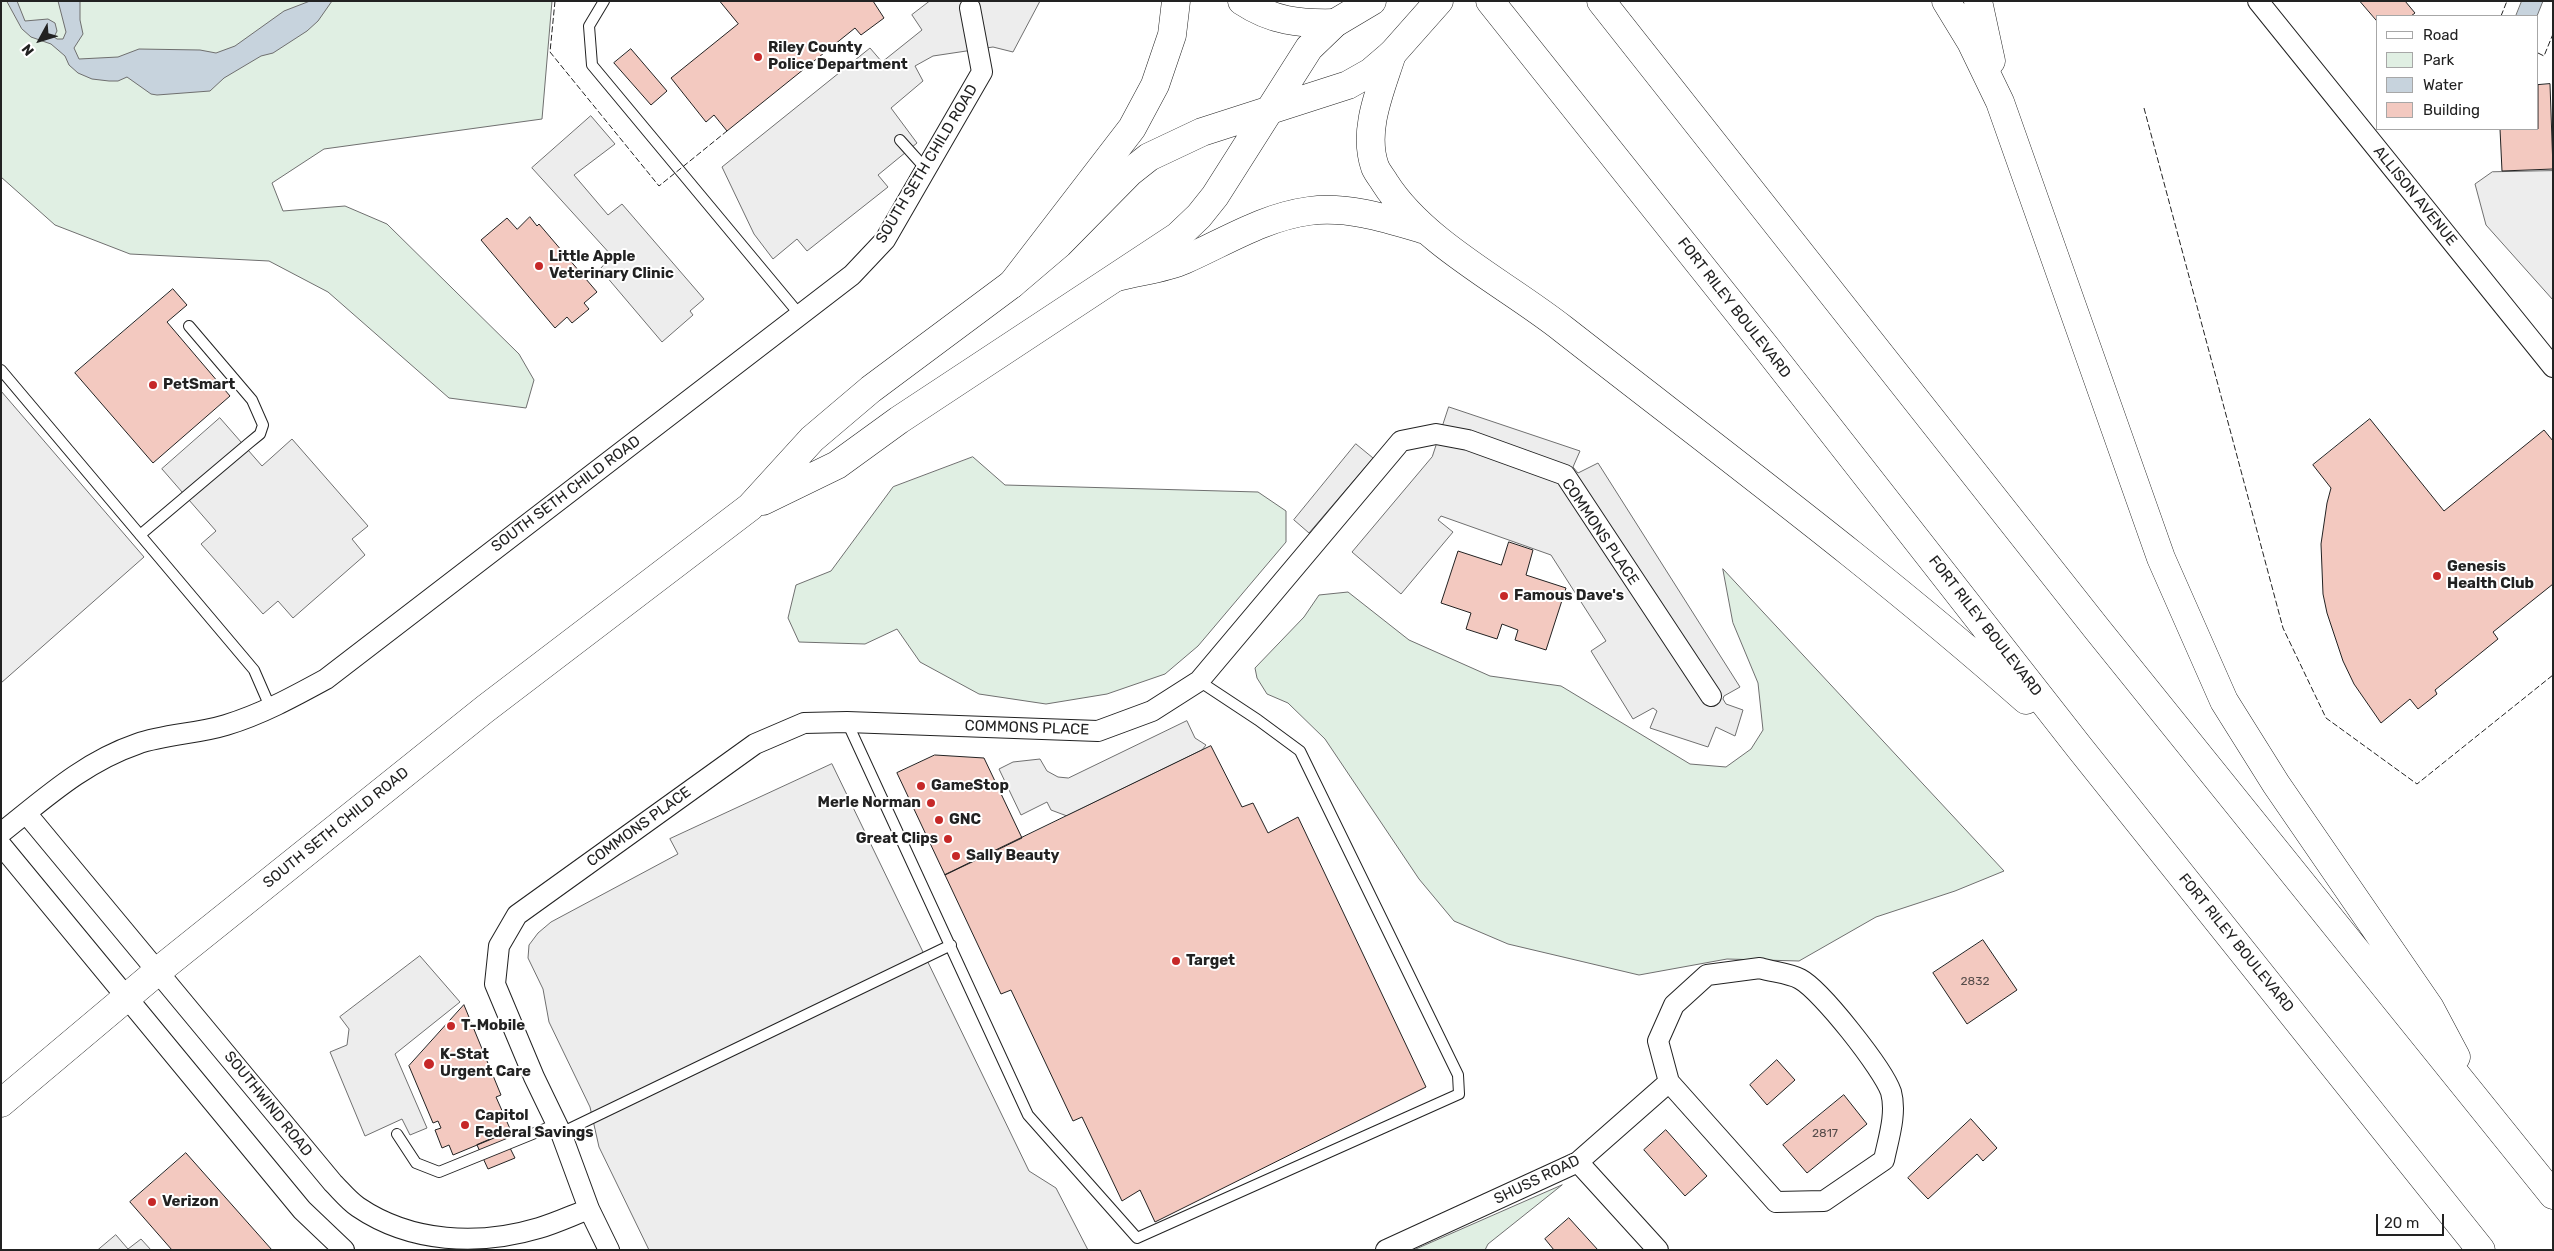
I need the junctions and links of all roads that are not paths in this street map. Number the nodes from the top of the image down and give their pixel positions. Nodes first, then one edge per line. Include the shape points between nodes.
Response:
1 (604, 1) edge
2 (1176, 1) edge
3 (1242, 1) edge
4 (1372, 1) edge
5 (1439, 1) edge
6 (1490, 1) edge
7 (1946, 1) edge
8 (1978, 1) edge
9 (2258, 1) edge
10 (974, 5) edge
11 (1607, 9) edge
12 (1335, 23) junction
13 (1392, 54) junction
14 (2000, 102) junction
15 (1268, 112) junction
16 (900, 140) dead end
17 (926, 169) junction
18 (1424, 229) junction
19 (1117, 277) junction
20 (1012, 284) junction
21 (800, 315) junction
22 (189, 326) dead end
23 (2553, 367) edge
24 (1, 370) edge
25 (750, 507) junction
26 (140, 535) junction
27 (1199, 681) junction
28 (1710, 696) dead end
29 (271, 709) junction
30 (847, 722) junction
31 (2079, 747) junction
32 (26, 813) junction
33 (1, 833) edge
34 (1, 845) edge
35 (951, 945) junction
36 (158, 971) junction
37 (126, 998) junction
38 (1669, 1082) junction
39 (1, 1103) edge
40 (2489, 1118) junction
41 (559, 1128) junction
42 (397, 1134) dead end
43 (1578, 1162) junction
44 (2553, 1196) edge
45 (589, 1209) junction
46 (408, 1241) edge
47 (344, 1250) edge
48 (609, 1250) edge
49 (1386, 1250) edge
50 (1658, 1250) edge
51 (2480, 1250) edge

1 - 21 lane via 589,26 592,65
2 - 20 main road via 1172,35 1155,85 1132,128
3 - 12 main road via 1282,20 1302,24
4 - 12 main road, SOUTH SETH CHILD ROAD
5 - 13 main road, SOUTH SETH CHILD ROAD
6 - 31 main road, FORT RILEY BOULEVARD
7 - 14 main road via 1971,42
8 - 14 main road
9 - 23 street, ALLISON AVENUE
10 - 17 street, SOUTH SETH CHILD ROAD via 982,72
11 - 40 main road
12 - 15 main road, SOUTH SETH CHILD ROAD via 1309,48
13 - 15 main road, SOUTH SETH CHILD ROAD via 1348,86
13 - 18 main road via 1375,107 1370,135 1375,167 1397,202
14 - 40 main road via 2160,558 2224,701 2276,784 2430,1008
15 - 19 main road, SOUTH SETH CHILD ROAD via 1199,216 1178,236
15 - 20 main road, SOUTH SETH CHILD ROAD via 1202,132 1149,157 1059,244
16 - 17 lane
17 - 21 street, SOUTH SETH CHILD ROAD via 885,240 852,275
18 - 19 main road via 1349,211 1309,211 1270,221 1182,261
18 - 31 main road via 1543,313 1952,634
19 - 25 main road, SOUTH SETH CHILD ROAD via 899,420 837,465
20 - 25 main road, SOUTH SETH CHILD ROAD via 871,388 812,439
21 - 29 street, SOUTH SETH CHILD ROAD via 326,679
22 - 26 lane via 252,400 263,425 260,434 249,444
24 - 26 lane
25 - 36 main road, SOUTH SETH CHILD ROAD via 485,709
26 - 29 lane via 254,670
27 - 28 street, COMMONS PLACE via 1401,441 1436,434 1468,440 1565,476
27 - 30 street, COMMONS PLACE via 1152,711 1098,731
27 - 35 lane via 1300,751 1458,1075 1459,1094 1137,1238 1028,1116
29 - 32 street, SOUTH SETH CHILD ROAD via 225,725 138,743 88,766
30 - 35 lane
30 - 41 street, COMMONS PLACE via 804,723 755,744 516,915 499,946 495,984 534,1078
31 - 51 main road, FORT RILEY BOULEVARD
32 - 33 street, SOUTH SETH CHILD ROAD
32 - 36 street, SOUTHWIND ROAD
34 - 37 street
35 - 41 lane
36 - 37 main road, SOUTH SETH CHILD ROAD
36 - 46 street, SOUTHWIND ROAD via 333,1183 356,1206 386,1223
37 - 39 main road, SOUTH SETH CHILD ROAD
37 - 47 street via 302,1210
38 - 38 street via 1776,1202 1824,1201 1884,1160 1893,1119 1891,1092 1870,1058 1821,996 1800,979 1760,968 1707,975 1674,1006 1658,1040
38 - 43 street, SHUSS ROAD
40 - 44 main road
41 - 42 lane via 438,1172 416,1163
41 - 45 street, COMMONS PLACE
43 - 49 street, SHUSS ROAD
43 - 50 street
45 - 46 street, SOUTHWIND ROAD via 540,1228 505,1236
45 - 48 street, COMMONS PLACE

